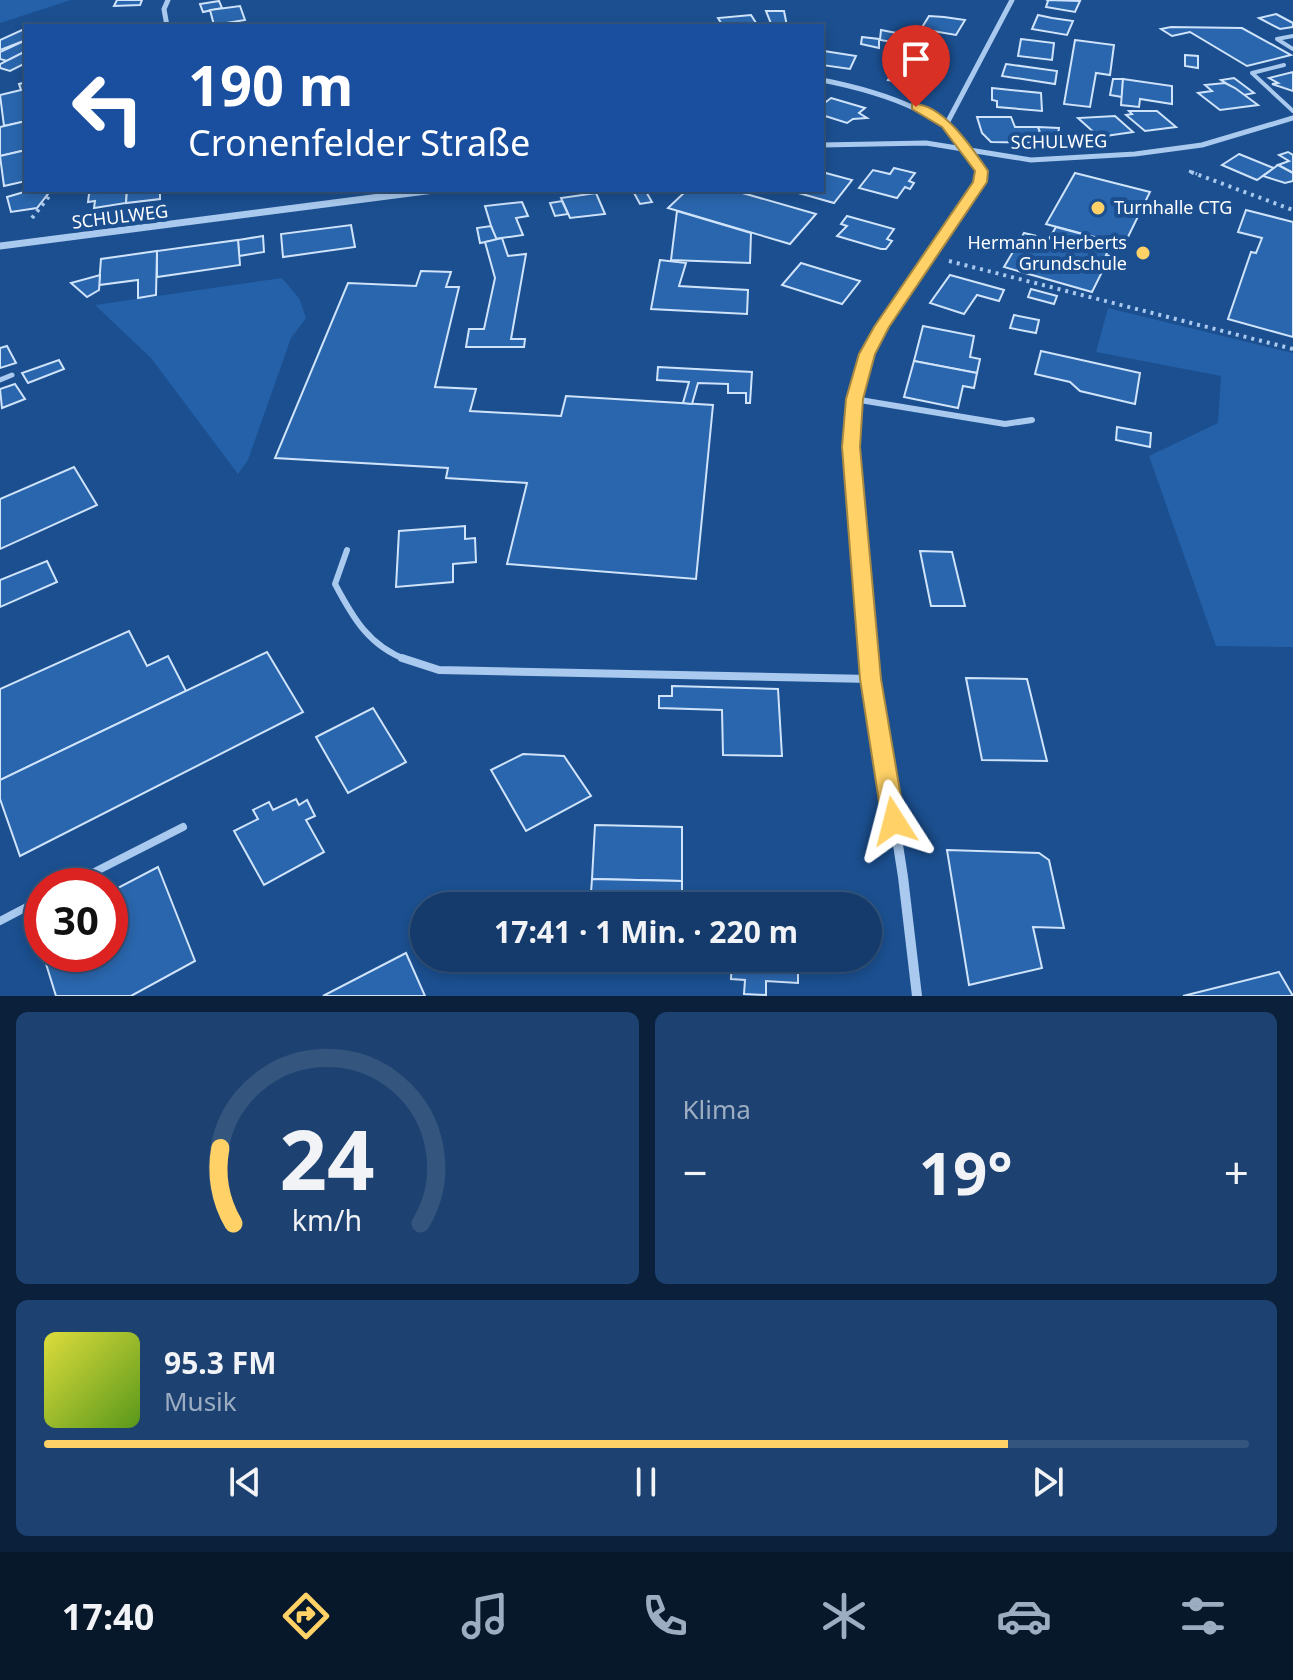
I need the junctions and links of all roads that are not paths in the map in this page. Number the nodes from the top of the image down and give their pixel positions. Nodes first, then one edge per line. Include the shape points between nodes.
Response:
1 (168, 0) edge
2 (1012, 0) edge
3 (167, 24) edge
4 (1293, 36) edge
5 (1293, 49) edge
6 (1284, 65) dead end
7 (824, 80) edge
8 (1293, 111) edge
9 (1293, 118) edge
10 (946, 125) junction
11 (824, 145) edge
12 (965, 149) junction
13 (418, 192) edge
14 (0, 246) edge
15 (12, 375) dead end
16 (0, 380) edge
17 (854, 399) junction
18 (1032, 420) dead end
19 (347, 550) dead end
20 (871, 679) junction
21 (183, 827) dead end
22 (102, 868) edge
23 (24, 908) edge
24 (0, 921) edge
25 (917, 996) edge

1 - 3 street
2 - 10 street
4 - 5 lane via 1277,39
6 - 8 lane via 1252,73
7 - 10 street via 883,94
9 - 12 street, SCHULWEG via 1202,145 1150,152 1031,160
10 - 12 street
11 - 12 street, SCHULWEG via 926,143
12 - 17 street via 982,171 980,182 881,327
13 - 14 street, SCHULWEG
15 - 16 lane
17 - 18 lane via 1005,424
17 - 20 street via 851,447
19 - 20 lane via 335,584 361,632 390,655 439,670
20 - 25 street
21 - 22 lane
23 - 24 lane

